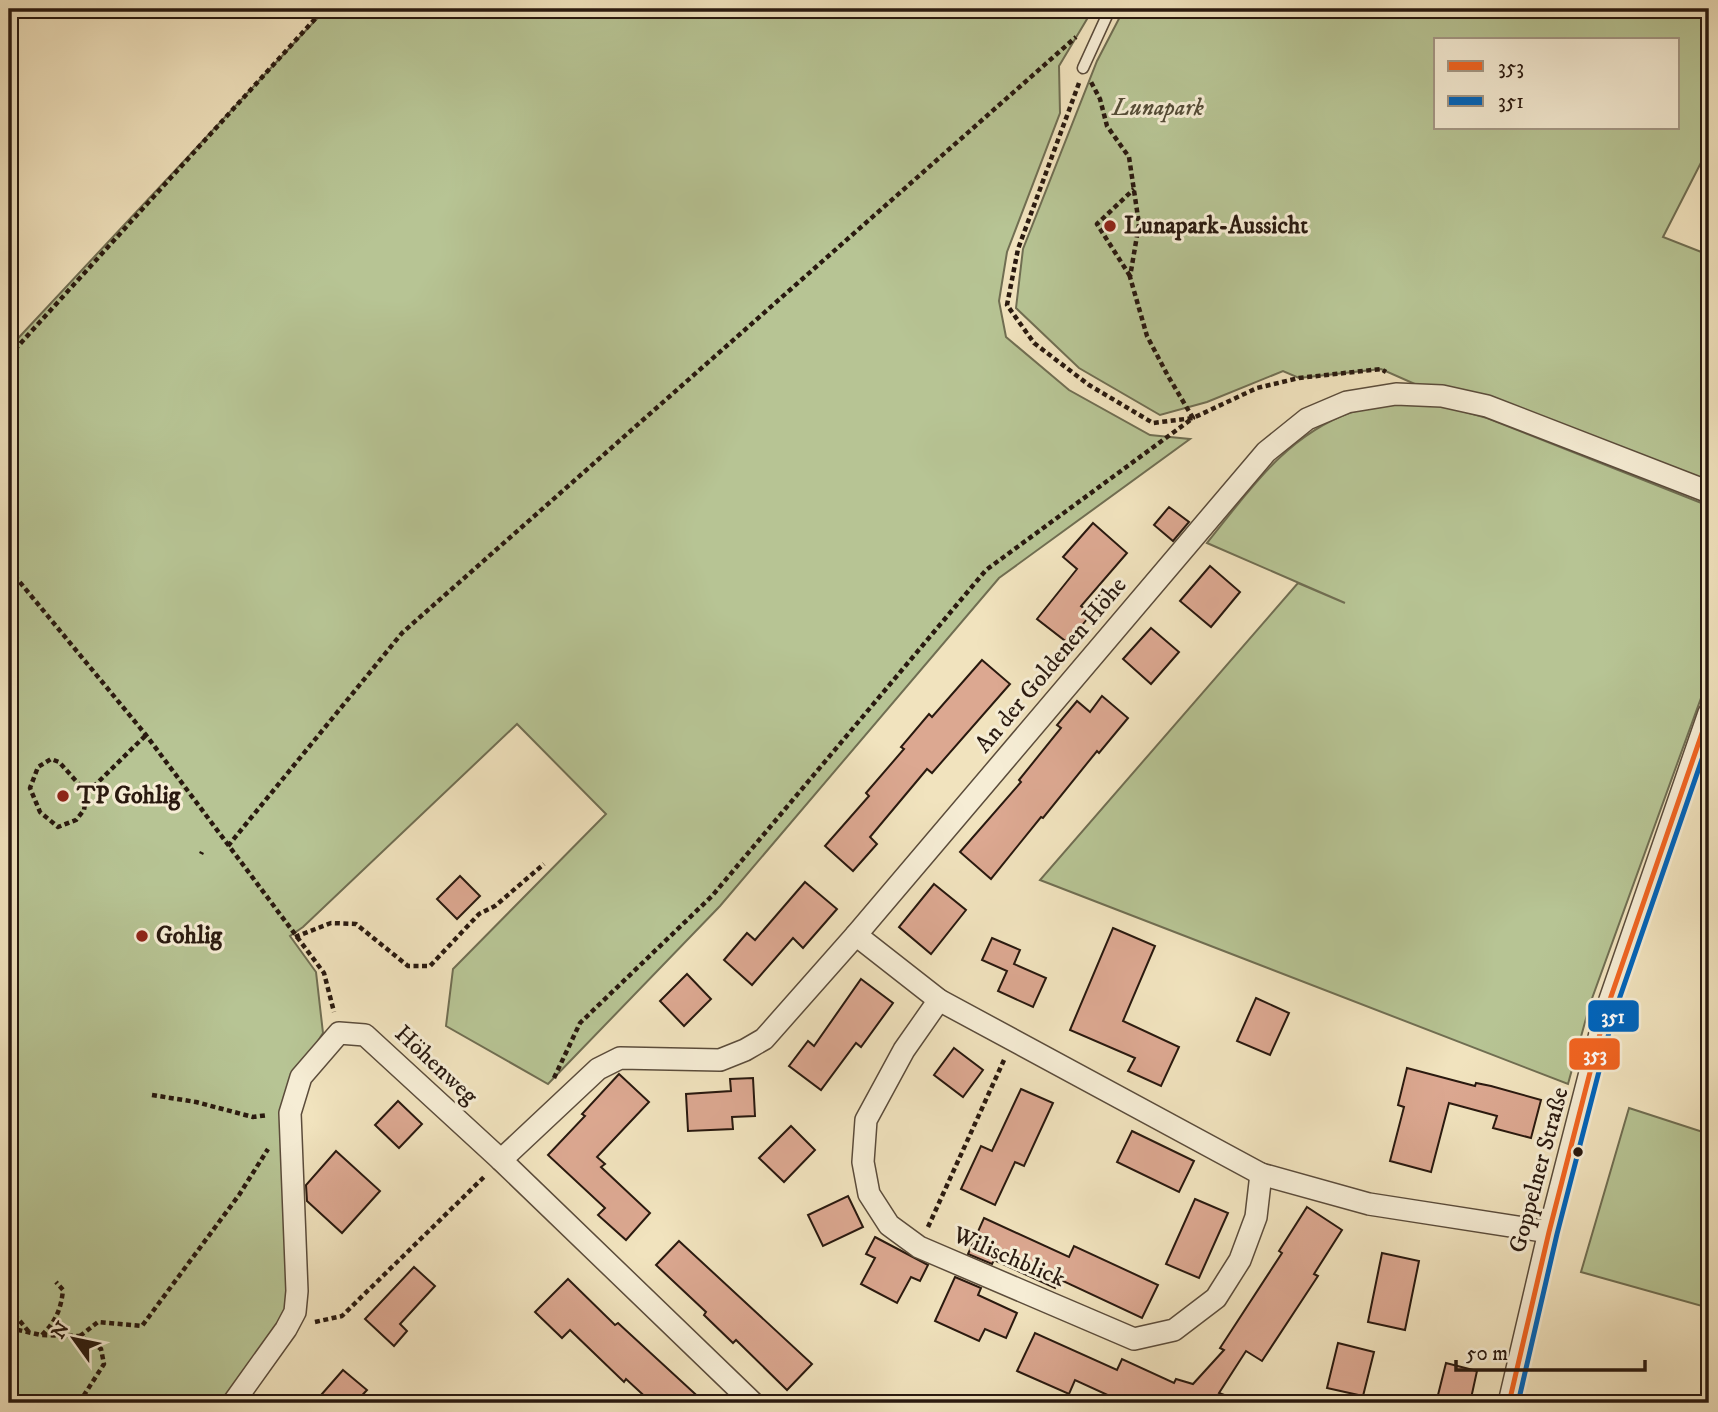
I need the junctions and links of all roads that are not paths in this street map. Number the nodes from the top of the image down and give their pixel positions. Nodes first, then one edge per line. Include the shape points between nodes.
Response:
1 (1110, 9) edge
2 (1083, 68) road end
3 (1709, 492) edge
4 (1709, 713) edge
5 (856, 935) junction
6 (939, 1000) junction
7 (501, 1160) junction
8 (1261, 1174) junction
9 (1549, 1232) junction
10 (233, 1403) edge
11 (753, 1403) edge
12 (1509, 1403) edge

1 - 2 lane
3 - 5 street, An der Goldenen Höhe via 1487,406 1442,396 1396,394 1347,402 1307,419 1266,452
4 - 9 street, Goppelner Straße via 1605,1014
5 - 6 street
5 - 7 street, An der Goldenen Höhe via 764,1039 720,1060 620,1058 598,1069 559,1102
6 - 8 street
6 - 8 street, Wilischblick via 904,1050 866,1120 863,1162 869,1194 889,1225 919,1247 1134,1339 1174,1330 1216,1298 1240,1260 1256,1217
7 - 10 street, Höhenweg via 365,1035 339,1033 301,1077 290,1113 295,1312
7 - 11 street, Höhenweg
8 - 9 street via 1368,1204
9 - 12 street, Goppelner Straße

